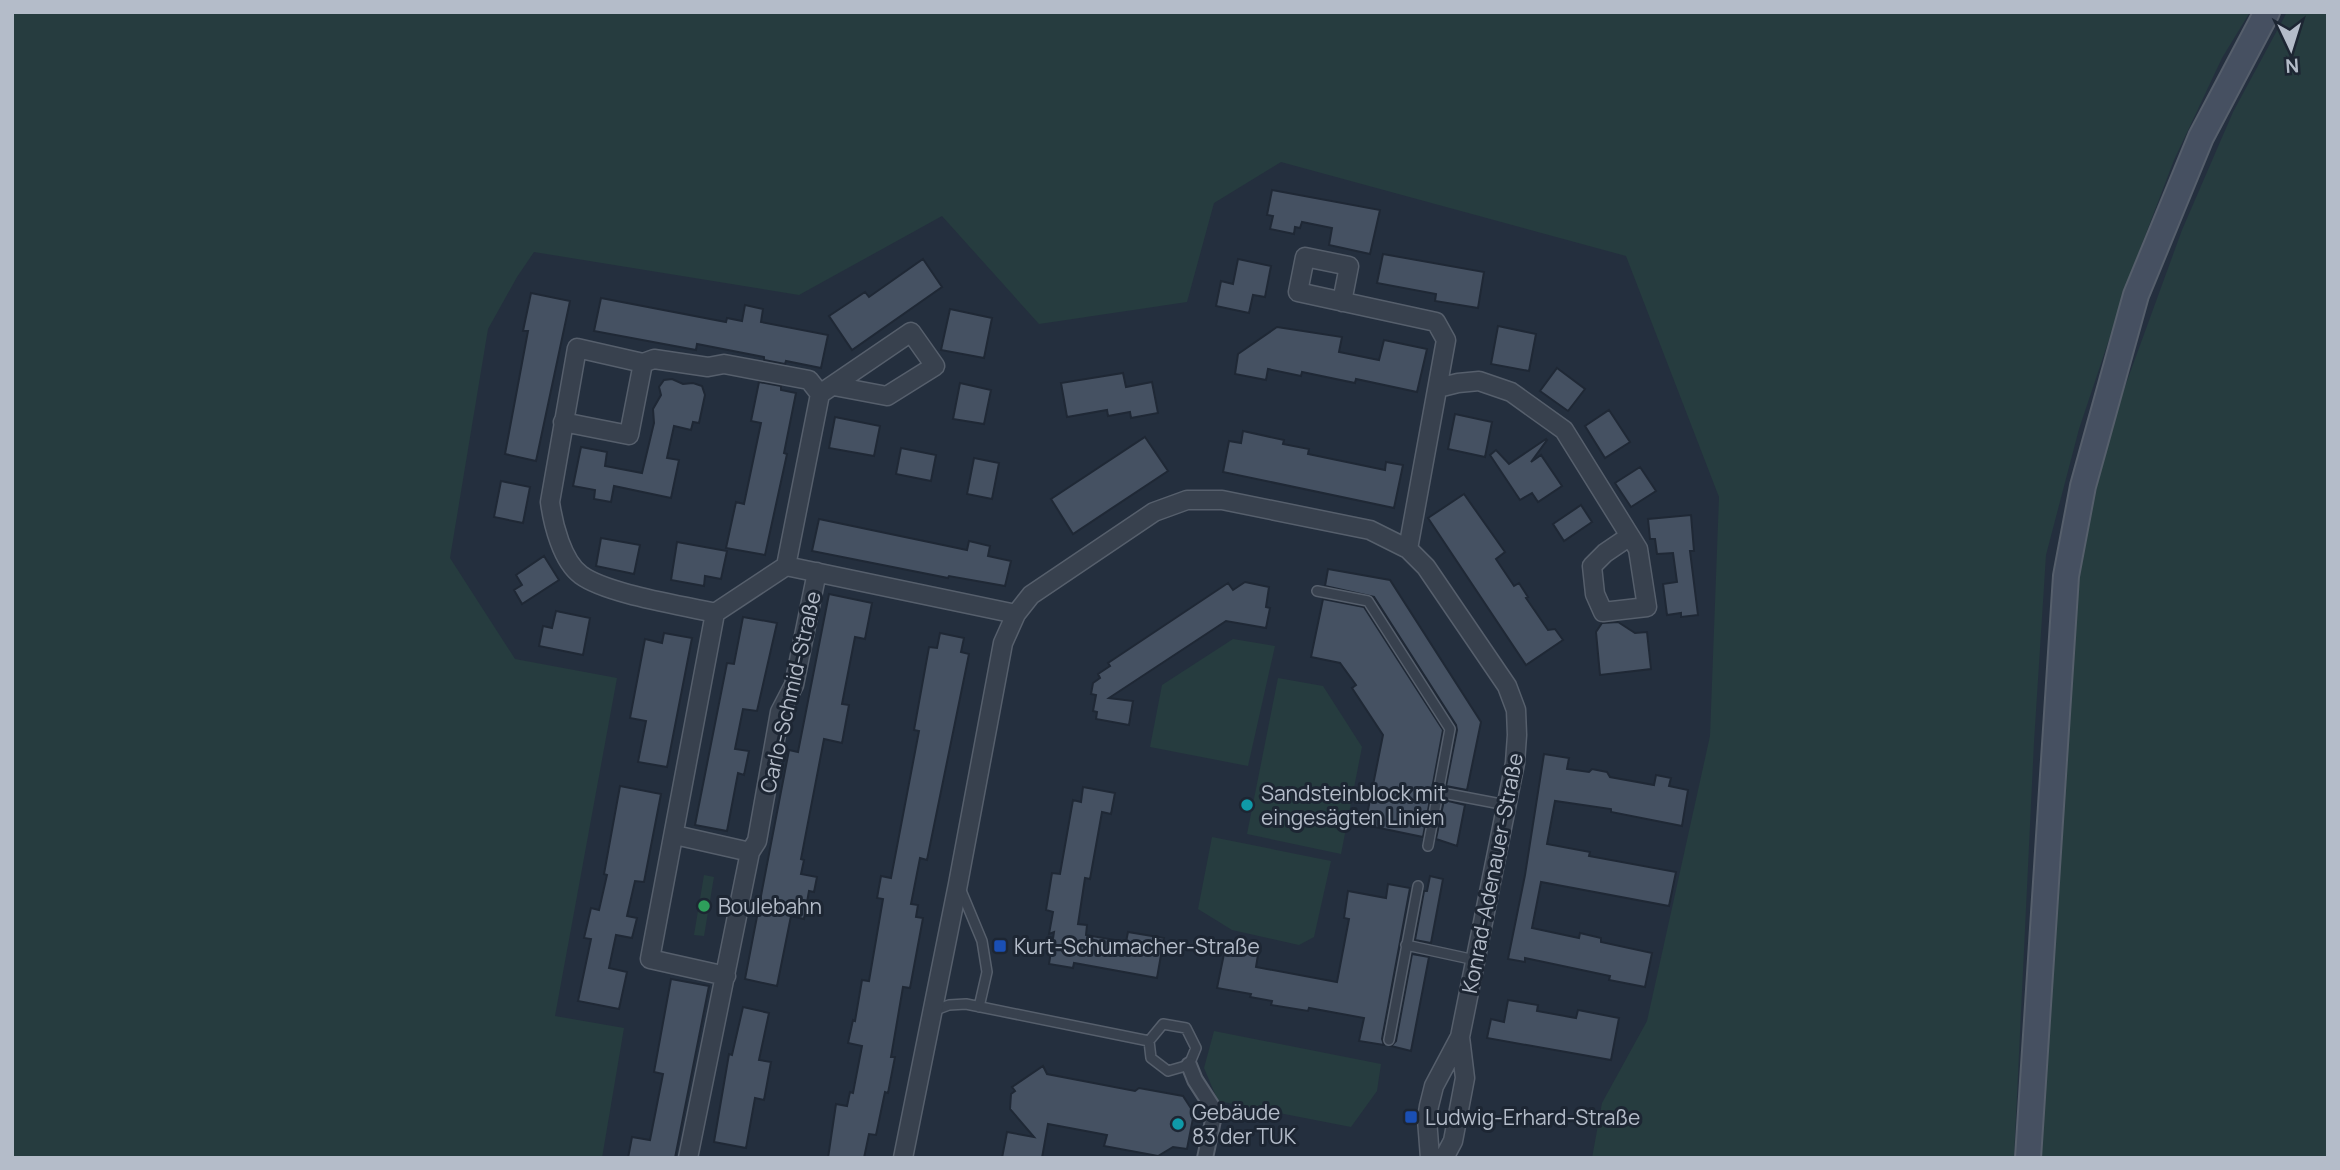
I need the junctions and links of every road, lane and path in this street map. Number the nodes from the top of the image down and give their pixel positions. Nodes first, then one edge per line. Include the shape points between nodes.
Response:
1 (2267, 12) edge
2 (1342, 302) dead end
3 (643, 363) junction
4 (1438, 388) junction
5 (827, 390) junction
6 (563, 422) junction
7 (1630, 536) dead end
8 (1408, 549) junction
9 (786, 566) junction
10 (817, 572) junction
11 (1317, 591) dead end
12 (715, 613) junction
13 (1016, 614) junction
14 (1438, 792) junction
15 (1506, 805) junction
16 (675, 835) junction
17 (1428, 846) dead end
18 (750, 852) junction
19 (958, 884) junction
20 (1418, 886) dead end
21 (1406, 945) junction
22 (1475, 960) junction
23 (726, 976) junction
24 (979, 1007) junction
25 (933, 1011) junction
26 (1460, 1037) junction
27 (1389, 1040) dead end
28 (1149, 1041) junction
29 (1189, 1065) junction
30 (688, 1158) edge
31 (903, 1158) edge
32 (1205, 1158) edge
33 (1430, 1158) edge
34 (1444, 1158) edge
35 (2028, 1158) edge

1 - 35 main road via 2201,136 2136,295 2083,486 2066,576
2 - 4 street via 1436,322 1446,340
3 - 5 street via 654,359 708,367 724,364 809,380
3 - 6 street via 629,435
3 - 6 street via 577,348
4 - 7 street via 1479,381 1511,392 1564,430
4 - 8 street
5 - 5 street via 911,332 934,366 887,396
5 - 9 street, Carlo-Schmid-Straße
6 - 12 street via 550,502 553,524 579,574 599,585
8 - 13 street, Konrad-Adenauer-Straße via 1370,530 1222,500 1187,500 1154,512 1031,596
8 - 15 street, Konrad-Adenauer-Straße via 1426,567 1507,686 1516,710 1517,735
9 - 10 street, Carlo-Schmid-Straße
9 - 12 street, Carlo-Schmid-Straße
10 - 13 street, Carlo-Schmid-Straße
10 - 18 street, Carlo-Schmid-Straße via 794,685 780,712 757,841
11 - 14 lane via 1368,601 1450,729
12 - 16 street
13 - 19 street via 1003,643
14 - 15 lane
14 - 17 lane
15 - 22 street, Konrad-Adenauer-Straße
16 - 18 street
16 - 23 street via 650,959
18 - 23 street, Carlo-Schmid-Straße
19 - 24 lane via 984,951 987,972
19 - 25 street
20 - 21 lane
21 - 22 lane
21 - 27 lane
22 - 26 street, Konrad-Adenauer-Straße
23 - 30 street, Carlo-Schmid-Straße
24 - 25 lane via 949,1005
24 - 28 lane
25 - 31 street
26 - 33 street, Konrad-Adenauer-Straße via 1434,1086 1429,1106
26 - 34 street, Konrad-Adenauer-Straße via 1465,1078 1453,1141
28 - 29 lane via 1151,1058 1168,1072
28 - 29 lane via 1163,1024 1186,1028 1196,1048
29 - 32 street via 1215,1111

